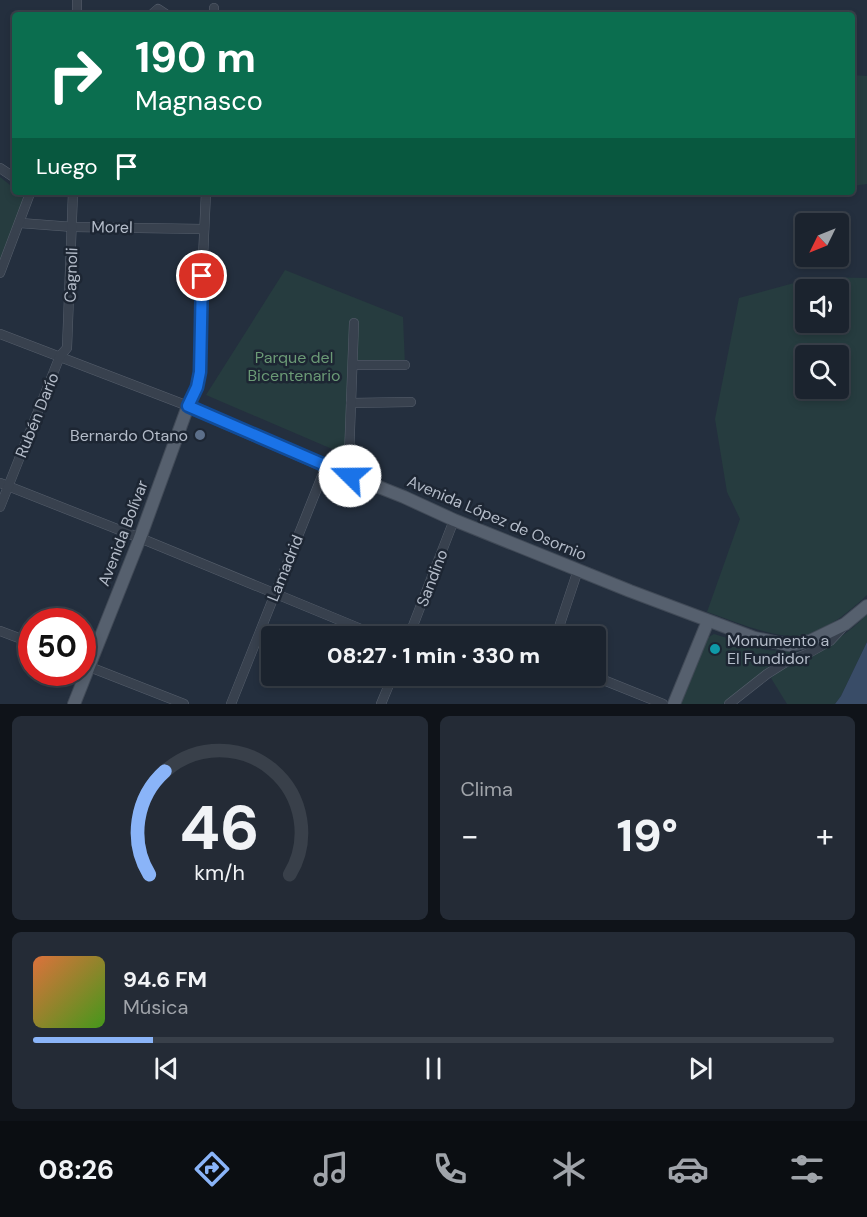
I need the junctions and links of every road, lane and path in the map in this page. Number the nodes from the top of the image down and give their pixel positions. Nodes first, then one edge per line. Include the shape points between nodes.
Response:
1 (29, 195) edge
2 (73, 195) edge
3 (206, 195) edge
4 (20, 223) junction
5 (73, 227) junction
6 (204, 229) junction
7 (0, 273) edge
8 (354, 323) dead end
9 (0, 334) edge
10 (60, 356) junction
11 (352, 365) junction
12 (405, 365) dead end
13 (411, 402) dead end
14 (351, 403) junction
15 (188, 406) junction
16 (326, 466) junction
17 (350, 476) junction
18 (4, 485) edge
19 (0, 507) edge
20 (454, 520) junction
21 (140, 538) junction
22 (578, 570) junction
23 (274, 593) junction
24 (867, 606) edge
25 (850, 620) junction
26 (708, 621) junction
27 (354, 626) edge
28 (413, 626) edge
29 (559, 626) edge
30 (0, 631) edge
31 (18, 638) edge
32 (96, 641) edge
33 (96, 669) edge
34 (606, 681) edge
35 (80, 686) edge
36 (388, 686) edge
37 (74, 704) edge
38 (184, 704) edge
39 (231, 704) edge
40 (381, 704) edge
41 (663, 704) edge
42 (674, 704) edge
43 (729, 704) edge

1 - 4 street
2 - 5 street, Cagnoli
3 - 6 street
4 - 5 street, Morel
4 - 7 street
5 - 6 street, Morel
5 - 10 street, Cagnoli via 67,348
6 - 15 street via 200,366 197,387
8 - 11 street
9 - 10 street, Avenida López de Osornio
10 - 15 street, Avenida López de Osornio
10 - 18 street, Rubén Darío
11 - 12 street
11 - 14 street
13 - 14 street
14 - 17 street
15 - 16 main road, Avenida López de Osornio
15 - 21 main road, Avenida Bolívar
16 - 17 main road, Avenida López de Osornio
16 - 23 street, Lamadrid
17 - 20 main road, Avenida López de Osornio
18 - 19 street, Rubén Darío
18 - 21 street
20 - 22 main road, Avenida López de Osornio
20 - 28 street, Sandino
21 - 23 street
21 - 32 main road, Avenida Bolívar
22 - 26 main road, Avenida López de Osornio
22 - 29 street
23 - 27 street
23 - 39 street, Lamadrid
24 - 25 main road, Avenida López de Osornio
25 - 26 main road, Avenida López de Osornio via 817,639 789,645
25 - 43 street via 830,641 786,662
26 - 42 main road
30 - 31 street
33 - 38 street
34 - 41 street
35 - 37 main road, Avenida Bolívar
36 - 40 street

